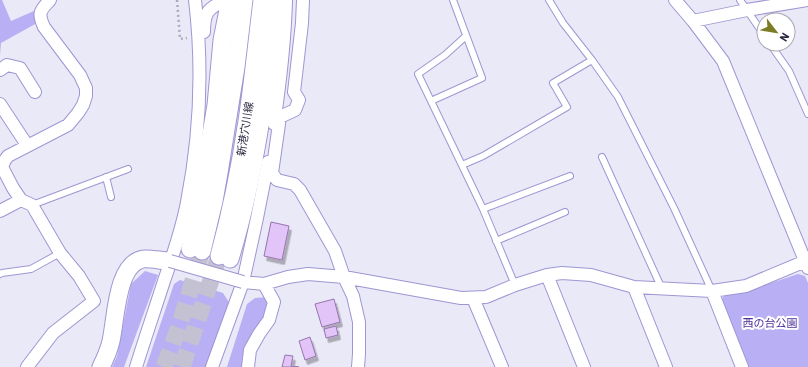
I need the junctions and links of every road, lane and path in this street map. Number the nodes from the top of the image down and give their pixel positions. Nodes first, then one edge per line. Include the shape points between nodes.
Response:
1 (50, 0) edge
2 (177, 0) edge
3 (195, 0) edge
4 (226, 0) edge
5 (230, 0) edge
6 (244, 0) edge
7 (262, 0) edge
8 (278, 0) edge
9 (286, 0) edge
10 (303, 0) edge
11 (453, 0) edge
12 (549, 0) edge
13 (675, 0) edge
14 (808, 0) edge
15 (743, 5) edge
16 (693, 21) junction
17 (756, 24) edge
18 (466, 36) junction
19 (188, 38) dead end
20 (776, 52) edge
21 (592, 60) junction
22 (0, 70) edge
23 (35, 92) dead end
24 (200, 92) junction
25 (431, 101) junction
26 (0, 104) edge
27 (808, 114) edge
28 (27, 145) junction
29 (602, 157) dead end
30 (462, 165) junction
31 (128, 169) dead end
32 (570, 176) dead end
33 (106, 177) junction
34 (111, 197) dead end
35 (20, 200) junction
36 (32, 205) junction
37 (483, 209) junction
38 (0, 211) edge
39 (565, 212) dead end
40 (496, 240) junction
41 (60, 252) junction
42 (170, 261) junction
43 (807, 263) edge
44 (0, 274) edge
45 (547, 275) junction
46 (344, 277) junction
47 (243, 282) junction
48 (264, 284) junction
49 (515, 285) junction
50 (634, 287) junction
51 (662, 289) junction
52 (712, 291) junction
53 (473, 298) junction
54 (27, 367) edge
55 (101, 367) edge
56 (136, 367) edge
57 (212, 367) edge
58 (248, 367) edge
59 (358, 367) edge
60 (502, 367) edge
61 (584, 367) edge
62 (666, 367) edge
63 (742, 367) edge

1 - 28 street via 41,10 40,19 80,75 86,88 86,96 83,105 68,125
2 - 19 path via 180,39
3 - 24 street
4 - 24 street via 215,5 205,17 204,74
5 - 6 street, 新港穴川線 via 222,40 216,105 196,250 214,201
7 - 8 street, 新港穴川線 via 244,141 228,218 225,257 238,234 257,149
9 - 47 street via 286,25 275,117
10 - 46 street via 294,92 299,100 295,110 280,117 272,173 277,180 294,184 300,190 335,252
11 - 18 lane
12 - 21 lane
13 - 16 street
14 - 15 street
15 - 16 street
15 - 17 lane
16 - 43 street via 723,61
18 - 25 lane via 418,74
18 - 25 lane via 482,78
20 - 27 lane via 789,71
21 - 30 lane via 553,83 567,107 483,156
21 - 52 lane via 618,97
22 - 23 street via 7,65 20,68
24 - 42 street via 187,202
25 - 30 lane
26 - 28 street
28 - 35 street via 8,156 2,167
29 - 51 lane
30 - 37 lane
31 - 33 lane
32 - 37 lane
33 - 34 lane
33 - 36 lane
35 - 36 street
35 - 38 street
36 - 41 street
37 - 40 lane
39 - 40 lane
40 - 49 lane
41 - 44 lane via 31,269
41 - 54 street via 94,301 53,332
42 - 47 street, bridge
42 - 55 street via 143,259 135,262 126,274 120,286 111,341
42 - 56 street
43 - 52 street via 746,286
45 - 49 street
45 - 50 street via 591,275
45 - 61 street
46 - 48 street via 308,274
46 - 53 street
46 - 59 street via 353,296 359,322
47 - 48 street
47 - 57 street
48 - 58 street via 274,302 269,320 250,350
49 - 53 street via 486,297
50 - 51 street
50 - 62 street
51 - 52 street
52 - 63 street
53 - 60 street

